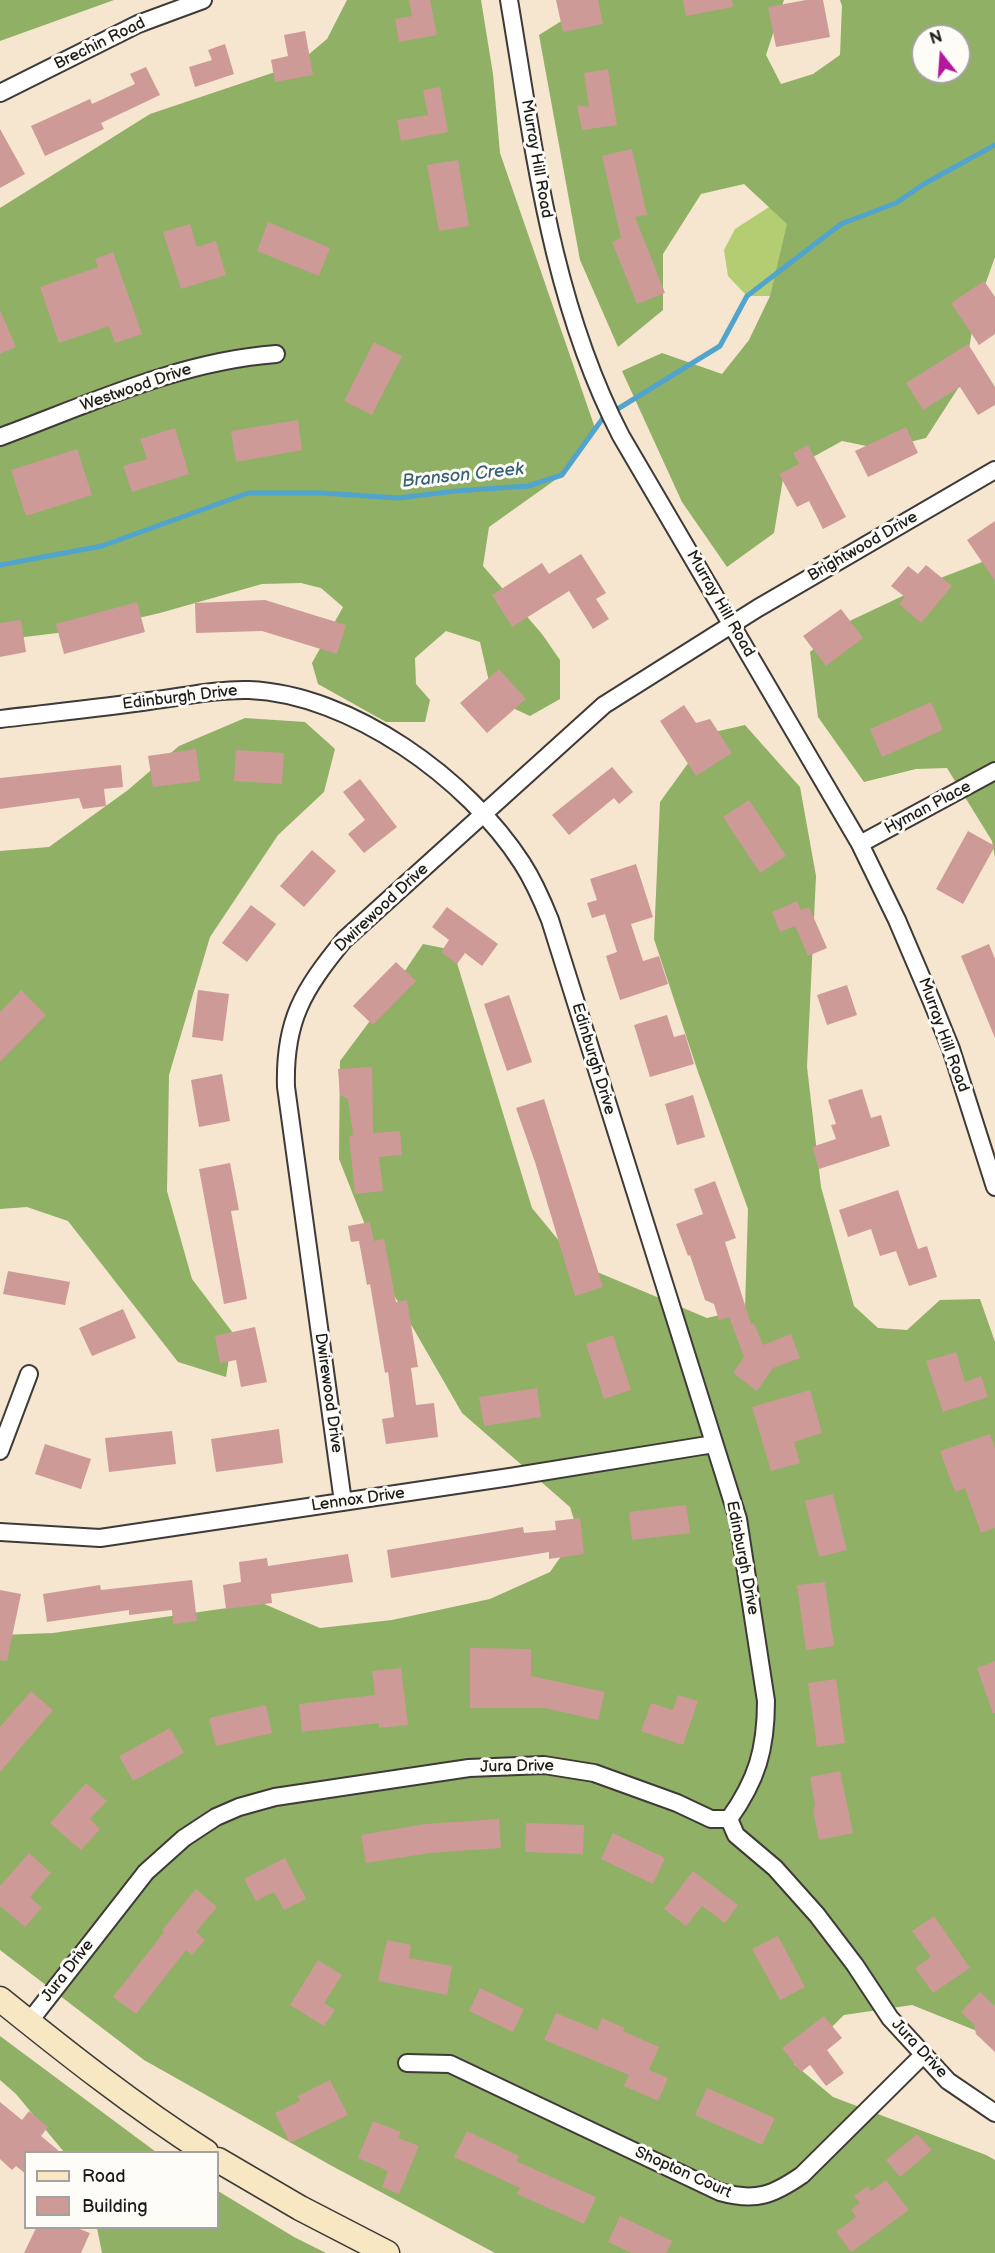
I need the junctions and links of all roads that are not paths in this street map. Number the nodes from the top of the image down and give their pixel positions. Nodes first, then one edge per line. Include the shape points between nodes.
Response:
1 (203, 0) edge
2 (509, 0) edge
3 (0, 93) edge
4 (276, 354) dead end
5 (0, 437) edge
6 (995, 470) edge
7 (732, 624) junction
8 (0, 719) edge
9 (995, 771) edge
10 (483, 814) junction
11 (860, 844) junction
12 (995, 1187) edge
13 (29, 1374) dead end
14 (714, 1444) junction
15 (0, 1451) edge
16 (343, 1503) junction
17 (0, 1532) edge
18 (729, 1819) junction
19 (0, 1999) edge
20 (29, 2022) junction
21 (924, 2055) junction
22 (407, 2063) dead end
23 (995, 2113) edge
24 (204, 2151) edge
25 (219, 2161) edge
26 (387, 2253) edge

1 - 3 street, Brechin Road via 138,24
2 - 7 street, Murray Hill Road via 544,209 562,283 586,355 621,436
4 - 5 street, Westwood Drive via 213,363 164,376
6 - 7 street, Brightwood Drive
7 - 10 street, Dwirewood Drive via 604,705
7 - 11 street, Murray Hill Road
8 - 10 street, Edinburgh Drive via 212,691 287,694 336,709 370,726 443,776
9 - 11 street, Hyman Place
10 - 14 street, Edinburgh Drive via 522,863 550,920
10 - 16 street, Dwirewood Drive via 344,940 300,1001 288,1037 286,1087
11 - 12 street, Murray Hill Road via 933,1002
13 - 15 street
14 - 16 street, Lennox Drive
14 - 18 street, Edinburgh Drive via 738,1519 766,1701 765,1739 759,1763
16 - 17 street, Lennox Drive via 100,1538
18 - 20 street, Jura Drive via 711,1820 594,1773 544,1765 469,1768 275,1797 239,1807 184,1838 146,1872
18 - 21 street, Jura Drive via 736,1835 775,1868 817,1915 890,2018
19 - 20 main road
20 - 24 main road via 88,2070
21 - 22 street, Shopton Court via 802,2175 770,2194 744,2198 720,2193 450,2064
21 - 23 street, Jura Drive via 948,2081
25 - 26 main road

